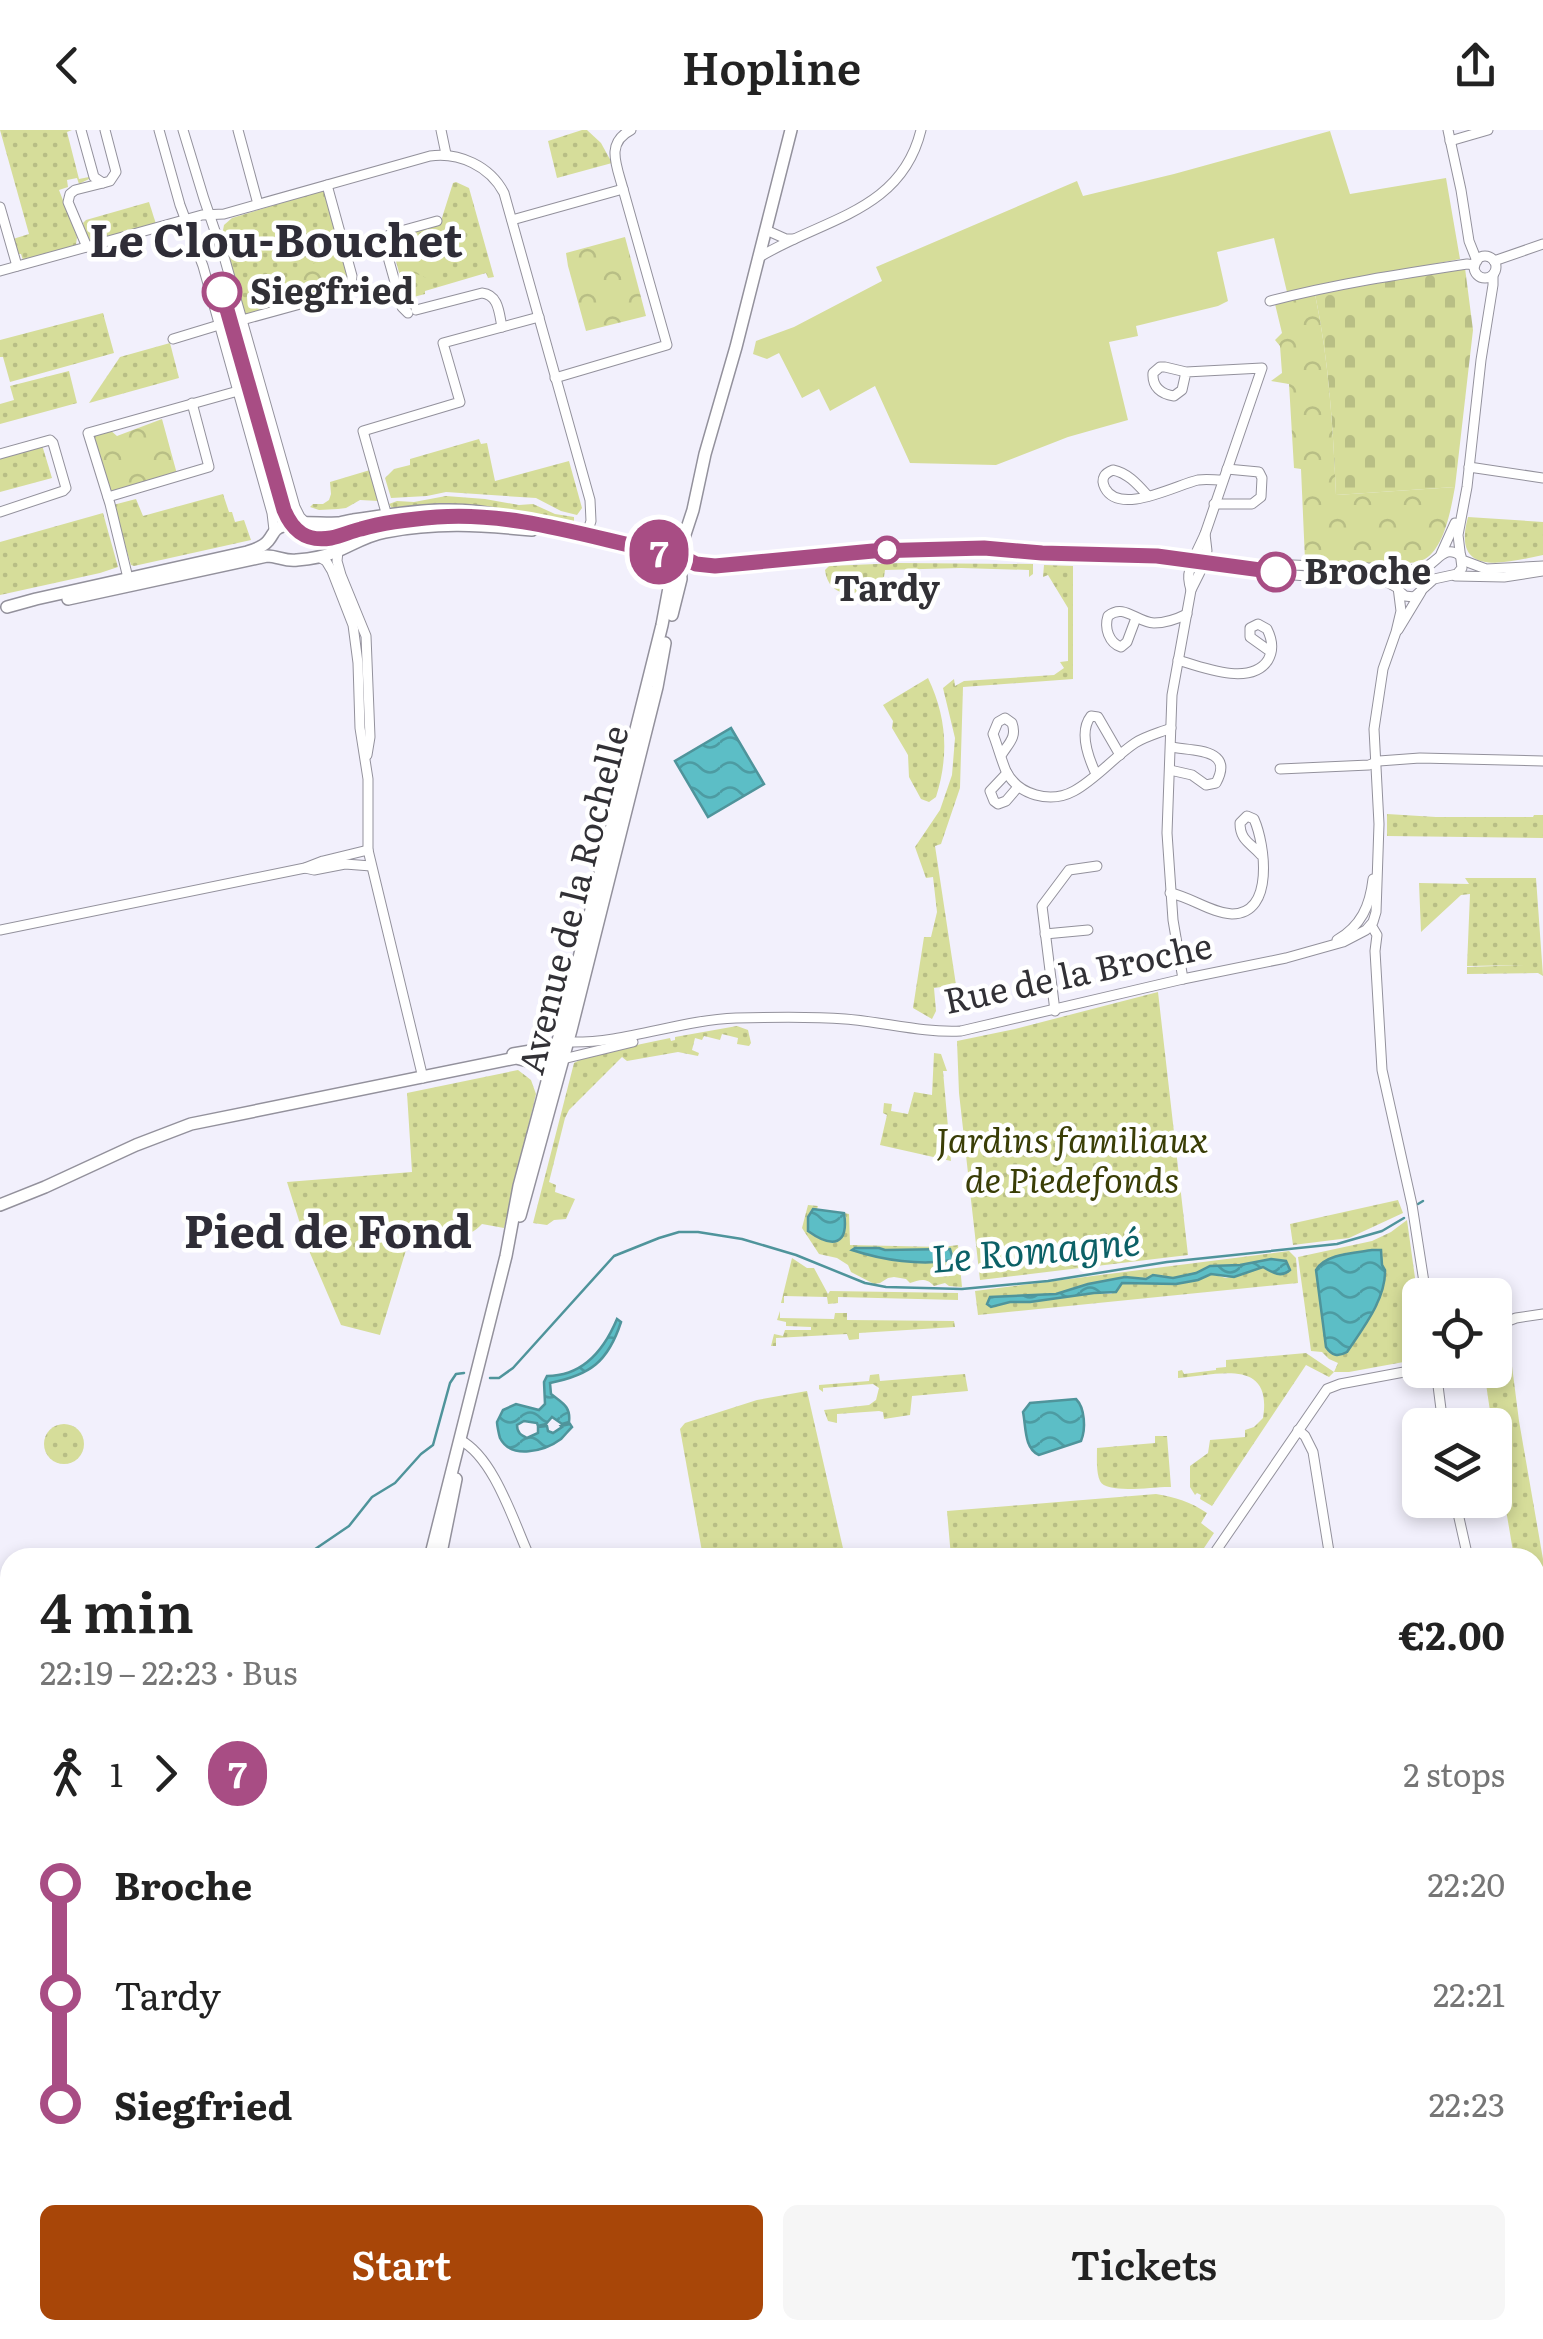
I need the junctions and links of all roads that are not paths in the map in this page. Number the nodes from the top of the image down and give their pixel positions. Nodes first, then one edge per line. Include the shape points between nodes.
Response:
1 (81, 130) edge
2 (105, 130) edge
3 (159, 130) edge
4 (183, 130) edge
5 (238, 130) edge
6 (442, 130) edge
7 (632, 130) edge
8 (791, 130) edge
9 (921, 130) edge
10 (1488, 130) edge
11 (1449, 135) edge
12 (446, 154) junction
13 (103, 183) junction
14 (327, 185) junction
15 (623, 189) junction
16 (258, 204) junction
17 (0, 206) edge
18 (210, 213) junction
19 (185, 220) junction
20 (512, 220) junction
21 (437, 221) dead end
22 (766, 230) junction
23 (796, 239) junction
24 (1543, 244) edge
25 (87, 247) junction
26 (758, 258) junction
27 (17, 266) junction
28 (1486, 266) junction
29 (0, 271) edge
30 (1270, 301) dead end
31 (539, 317) junction
32 (242, 320) junction
33 (219, 326) junction
34 (502, 327) junction
35 (173, 339) dead end
36 (1186, 372) dead end
37 (555, 378) junction
38 (238, 392) junction
39 (192, 403) junction
40 (0, 454) edge
41 (1469, 467) junction
42 (1227, 469) junction
43 (1543, 478) edge
44 (1222, 480) junction
45 (1148, 496) junction
46 (108, 498) junction
47 (1214, 504) junction
48 (0, 509) edge
49 (1461, 512) junction
50 (387, 516) junction
51 (306, 522) junction
52 (338, 523) junction
53 (272, 535) junction
54 (586, 536) junction
55 (342, 548) junction
56 (274, 556) junction
57 (320, 556) junction
58 (680, 556) junction
59 (1439, 558) junction
60 (1461, 558) junction
61 (1197, 561) junction
62 (1543, 568) edge
63 (1270, 570) junction
64 (1407, 570) junction
65 (1452, 575) junction
66 (128, 578) junction
67 (1397, 589) junction
68 (1421, 591) junction
69 (4, 608) edge
70 (1187, 614) junction
71 (1136, 618) dead end
72 (1396, 632) junction
73 (1271, 652) dead end
74 (1178, 660) junction
75 (1171, 728) junction
76 (1171, 746) junction
77 (1002, 754) dead end
78 (1120, 755) junction
79 (1539, 761) edge
80 (366, 762) junction
81 (1374, 763) junction
82 (1280, 769) dead end
83 (1170, 770) junction
84 (1007, 773) junction
85 (1096, 774) junction
86 (1018, 786) junction
87 (368, 850) junction
88 (1261, 855) dead end
89 (1378, 858) junction
90 (371, 866) junction
91 (1098, 866) dead end
92 (305, 868) junction
93 (1170, 894) junction
94 (1368, 903) junction
95 (1371, 925) junction
96 (0, 930) edge
97 (1088, 930) dead end
98 (1044, 934) junction
99 (1361, 934) junction
100 (1330, 944) junction
101 (1375, 952) junction
102 (1390, 952) dead end
103 (1182, 979) junction
104 (1054, 1011) junction
105 (728, 1018) junction
106 (562, 1043) junction
107 (556, 1061) junction
108 (478, 1067) junction
109 (443, 1074) junction
110 (423, 1078) junction
111 (544, 1093) junction
112 (0, 1205) edge
113 (506, 1256) junction
114 (1423, 1278) edge
115 (1543, 1314) edge
116 (1512, 1320) edge
117 (1402, 1373) edge
118 (1298, 1430) junction
119 (460, 1440) junction
120 (1459, 1518) edge
121 (432, 1548) edge
122 (442, 1548) edge
123 (525, 1548) edge
124 (1217, 1548) edge
125 (1328, 1548) edge
126 (1466, 1548) edge

1 - 13 street via 94,177
2 - 13 street via 116,172
3 - 19 street
4 - 18 street
5 - 16 street
6 - 12 street
7 - 15 street via 615,144
8 - 22 main road, Avenue de la Rochelle
9 - 23 street via 906,167 882,194
10 - 11 street
11 - 28 street via 1469,242
12 - 14 street
12 - 20 street via 486,171 500,186
13 - 25 street via 75,190 68,202
14 - 16 street
14 - 32 street via 351,286
15 - 20 street
15 - 37 street via 666,345
16 - 18 street
17 - 27 street
18 - 19 street
18 - 32 street
19 - 25 street
19 - 33 street
20 - 31 street
21 - 34 street via 390,234 384,244 402,307 412,312 482,293 496,301
22 - 23 street
22 - 26 main road, Avenue de la Rochelle
23 - 26 street
24 - 28 street
25 - 27 street
26 - 58 main road, Avenue de la Rochelle
27 - 29 street
28 - 30 street via 1373,279
28 - 41 street via 1491,301
31 - 34 street
31 - 37 street
32 - 51 street via 295,506
33 - 35 street
33 - 38 street
34 - 50 street via 443,343 460,402 363,430
36 - 42 street via 1262,368
37 - 54 street via 590,500
38 - 39 street
38 - 53 street via 272,513
39 - 46 street via 209,467
39 - 46 street via 88,433
40 - 48 street via 50,440 66,488
41 - 43 street
41 - 49 street
42 - 44 street
42 - 47 street via 1258,472 1261,497 1252,504
44 - 45 street
44 - 47 street
45 - 45 street via 1113,496 1105,474 1120,472
46 - 66 street
47 - 61 street via 1206,551
49 - 59 street
49 - 60 street
50 - 52 main road
50 - 54 main road via 467,509
51 - 52 main road
51 - 53 main road via 284,525
52 - 55 main road via 347,533
53 - 56 main road
53 - 66 main road via 247,552
54 - 55 main road via 423,525
54 - 58 main road
55 - 57 main road
55 - 80 street via 341,575 366,636
56 - 57 main road
56 - 69 main road
57 - 80 street via 354,625
58 - 61 street via 715,566 984,548
58 - 106 main road, Avenue de la Rochelle via 659,676
59 - 60 street via 1450,551
59 - 64 street via 1423,570
60 - 62 street via 1486,570
60 - 65 street via 1460,572
61 - 63 street
61 - 70 street via 1187,575
62 - 65 street
63 - 64 street
63 - 67 street via 1376,576
64 - 67 street via 1397,578
65 - 68 street
66 - 69 main road
67 - 68 street via 1409,597
67 - 72 street
68 - 72 street
70 - 71 street via 1158,623
70 - 74 street
72 - 81 street via 1376,710
73 - 74 street via 1259,668 1242,673
74 - 75 street
75 - 76 street
75 - 78 street
76 - 83 street
76 - 83 street via 1212,753 1221,773 1206,785
77 - 84 street
78 - 85 street
78 - 85 street via 1098,717 1088,718 1086,743
79 - 81 street
80 - 87 street
81 - 82 street
81 - 89 street
83 - 93 street
84 - 86 street
84 - 86 street via 990,792 994,802 1006,801
85 - 86 street via 1062,796
87 - 90 street
87 - 92 street
88 - 93 street via 1262,892 1242,912
89 - 94 street
89 - 95 street
90 - 92 street
90 - 110 street
91 - 98 street via 1070,870 1044,901
92 - 96 street
93 - 103 street
94 - 99 street
94 - 100 street via 1354,927
95 - 99 street
95 - 101 street
97 - 98 street
98 - 104 street
99 - 100 street, Rue de la Broche
99 - 101 street
100 - 103 street, Rue de la Broche
101 - 102 street
101 - 114 street via 1384,1010 1382,1070
103 - 104 street, Rue de la Broche
104 - 105 street, Rue de la Broche via 961,1032 834,1018
105 - 106 street
105 - 107 street
106 - 107 main road, Avenue de la Rochelle
106 - 109 main road
107 - 108 main road via 516,1058
107 - 111 main road, Avenue de la Rochelle
107 - 113 main road, Avenue de la Rochelle
108 - 109 main road
108 - 111 main road via 525,1064
109 - 110 main road
110 - 112 main road via 191,1124
111 - 113 main road, Avenue de la Rochelle
113 - 119 main road, Avenue de la Rochelle
115 - 116 street
117 - 118 street via 1330,1387
118 - 124 street
118 - 125 street via 1313,1452
119 - 121 main road, Avenue de la Rochelle
119 - 122 main road
119 - 123 street via 488,1466
120 - 126 street

